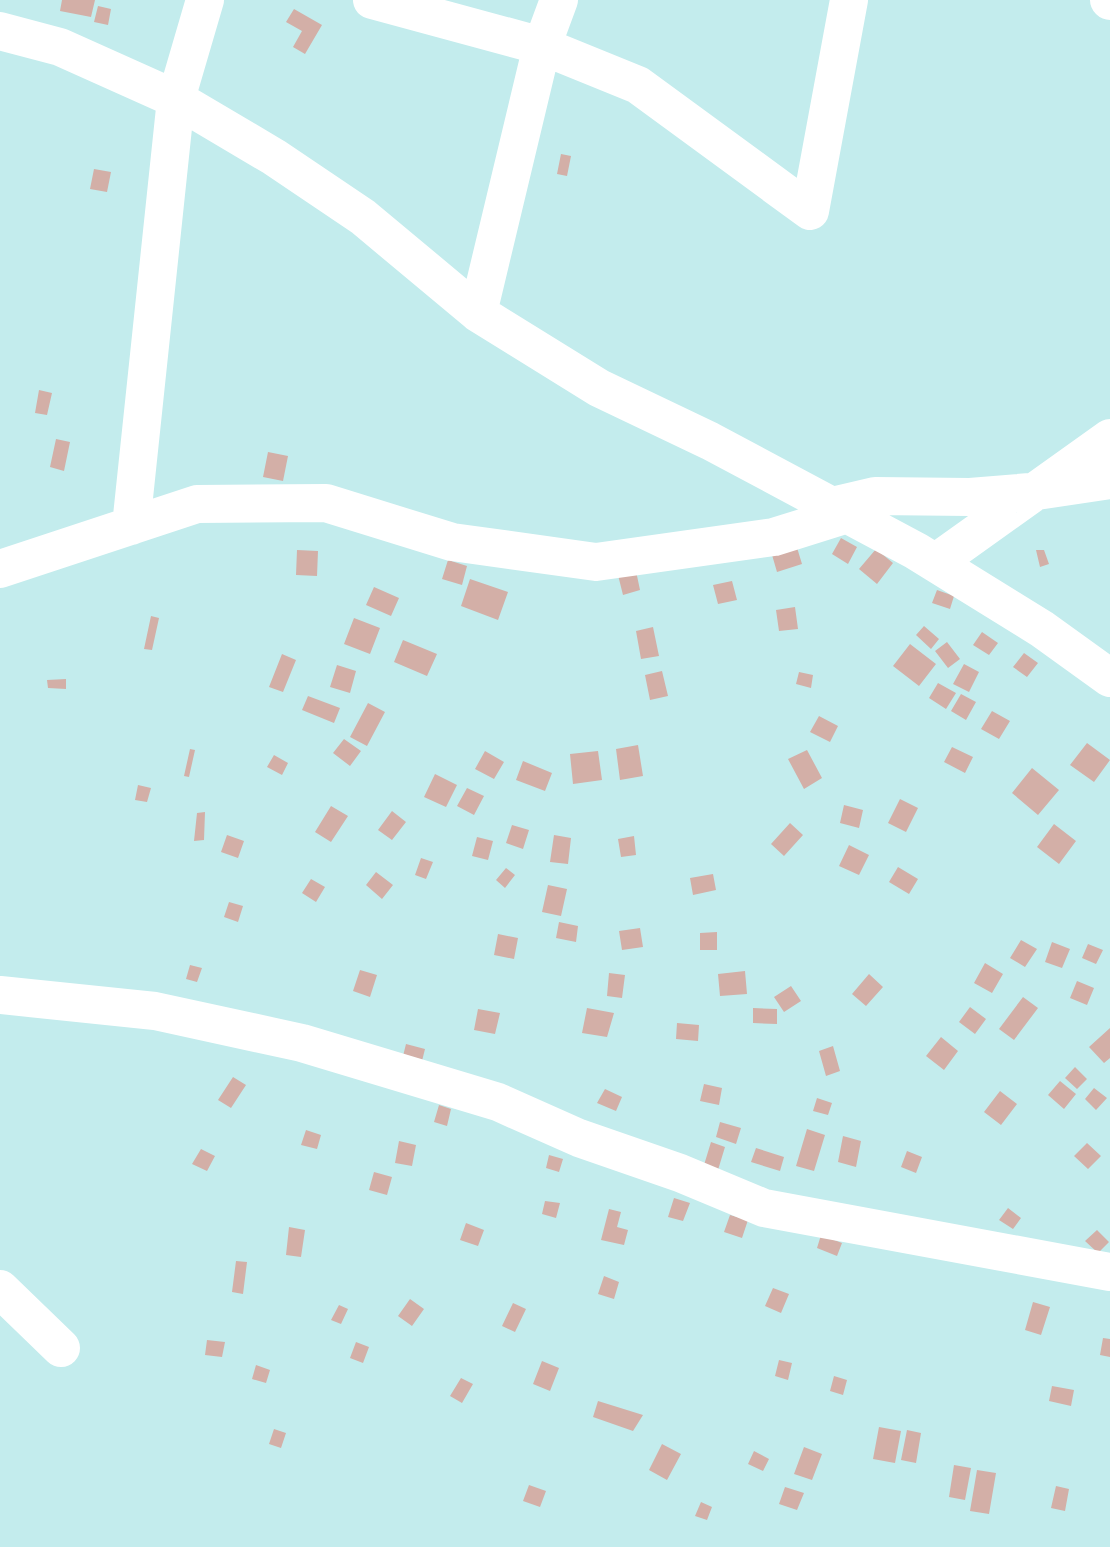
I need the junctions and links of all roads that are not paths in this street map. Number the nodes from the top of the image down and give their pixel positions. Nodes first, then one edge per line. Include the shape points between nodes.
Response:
1 (205, 0) edge
2 (372, 0) edge
3 (559, 0) edge
4 (849, 0) edge
5 (0, 31) edge
6 (542, 46) junction
7 (176, 99) junction
8 (478, 313) junction
9 (1110, 438) edge
10 (1110, 480) edge
11 (1030, 492) junction
12 (836, 511) junction
13 (131, 526) junction
14 (935, 563) junction
15 (0, 569) edge
16 (1110, 678) edge
17 (0, 995) edge
18 (1110, 1272) edge
19 (0, 1289) edge
20 (61, 1348) dead end

1 - 7 street
2 - 6 street
3 - 6 street
4 - 6 street via 810,211 638,85
5 - 7 street via 60,47
6 - 8 street
7 - 8 street via 363,217
7 - 13 street
8 - 12 street via 600,388 710,441
9 - 11 street
10 - 11 street
11 - 12 street via 875,496
11 - 14 street
12 - 13 street via 774,537 596,562 452,542 326,503 198,505
12 - 14 street
13 - 15 street
14 - 16 street via 1042,629
17 - 18 street via 155,1011 302,1043 498,1102 764,1208
19 - 20 street

